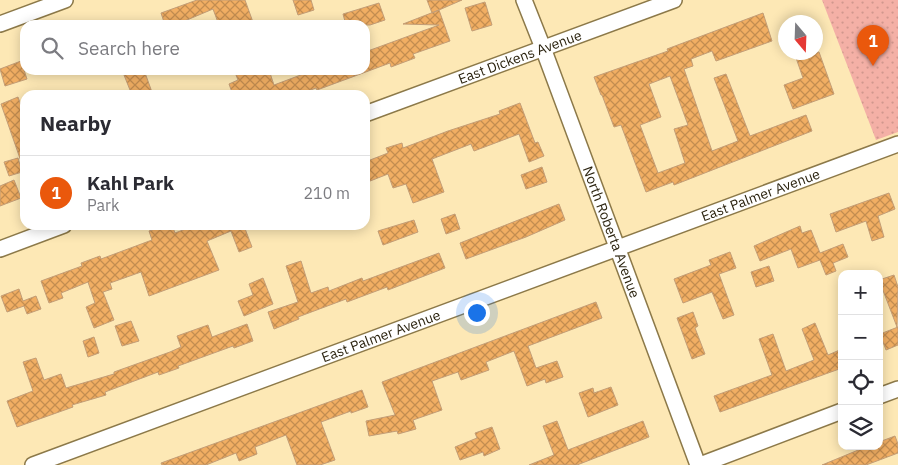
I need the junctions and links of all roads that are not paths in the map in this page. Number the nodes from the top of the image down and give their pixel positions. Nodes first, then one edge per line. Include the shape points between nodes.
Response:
1 (65, 0) edge
2 (524, 0) edge
3 (674, 0) edge
4 (0, 24) edge
5 (544, 48) junction
6 (370, 112) edge
7 (898, 144) edge
8 (50, 230) edge
9 (0, 248) edge
10 (616, 249) junction
11 (898, 389) edge
12 (883, 395) edge
13 (838, 413) edge
14 (33, 465) edge
15 (699, 465) edge

1 - 4 street
2 - 5 street, North Roberta Avenue
3 - 5 street, East Dickens Avenue
5 - 6 street, East Dickens Avenue
5 - 10 street, North Roberta Avenue
7 - 10 street, East Palmer Avenue
8 - 9 street
10 - 14 street, East Palmer Avenue
10 - 15 street, North Roberta Avenue
11 - 12 street
13 - 15 street

